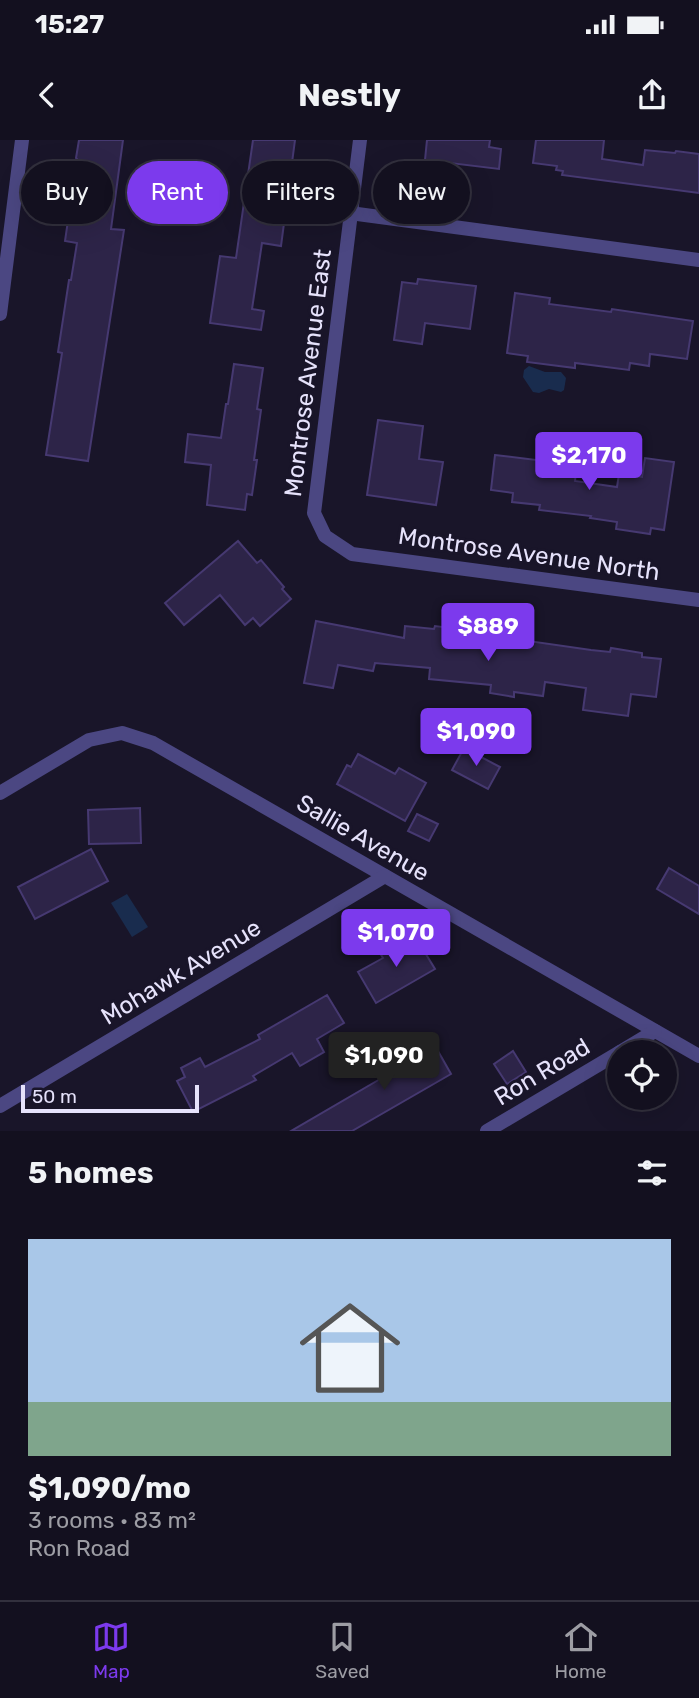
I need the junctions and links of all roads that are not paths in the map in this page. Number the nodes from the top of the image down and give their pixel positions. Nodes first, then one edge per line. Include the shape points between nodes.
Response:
1 (22, 140) edge
2 (360, 140) edge
3 (357, 161) edge
4 (359, 214) edge
5 (350, 224) edge
6 (699, 260) edge
7 (0, 313) edge
8 (352, 554) joint
9 (699, 600) edge
10 (0, 793) edge
11 (385, 876) junction
12 (655, 1031) junction
13 (640, 1040) edge
14 (699, 1056) edge
15 (607, 1060) edge
16 (0, 1106) edge
17 (487, 1131) edge

1 - 7 street
2 - 3 street, Montrose Avenue East
4 - 6 street
5 - 8 street, Montrose Avenue East via 313,513 325,536
8 - 9 street, Montrose Avenue North
10 - 11 street, Sallie Avenue via 89,740 122,733 153,743
11 - 12 street, Sallie Avenue
11 - 16 street, Mohawk Avenue
12 - 13 street, Ron Road
12 - 14 street, Sallie Avenue
15 - 17 street, Ron Road

